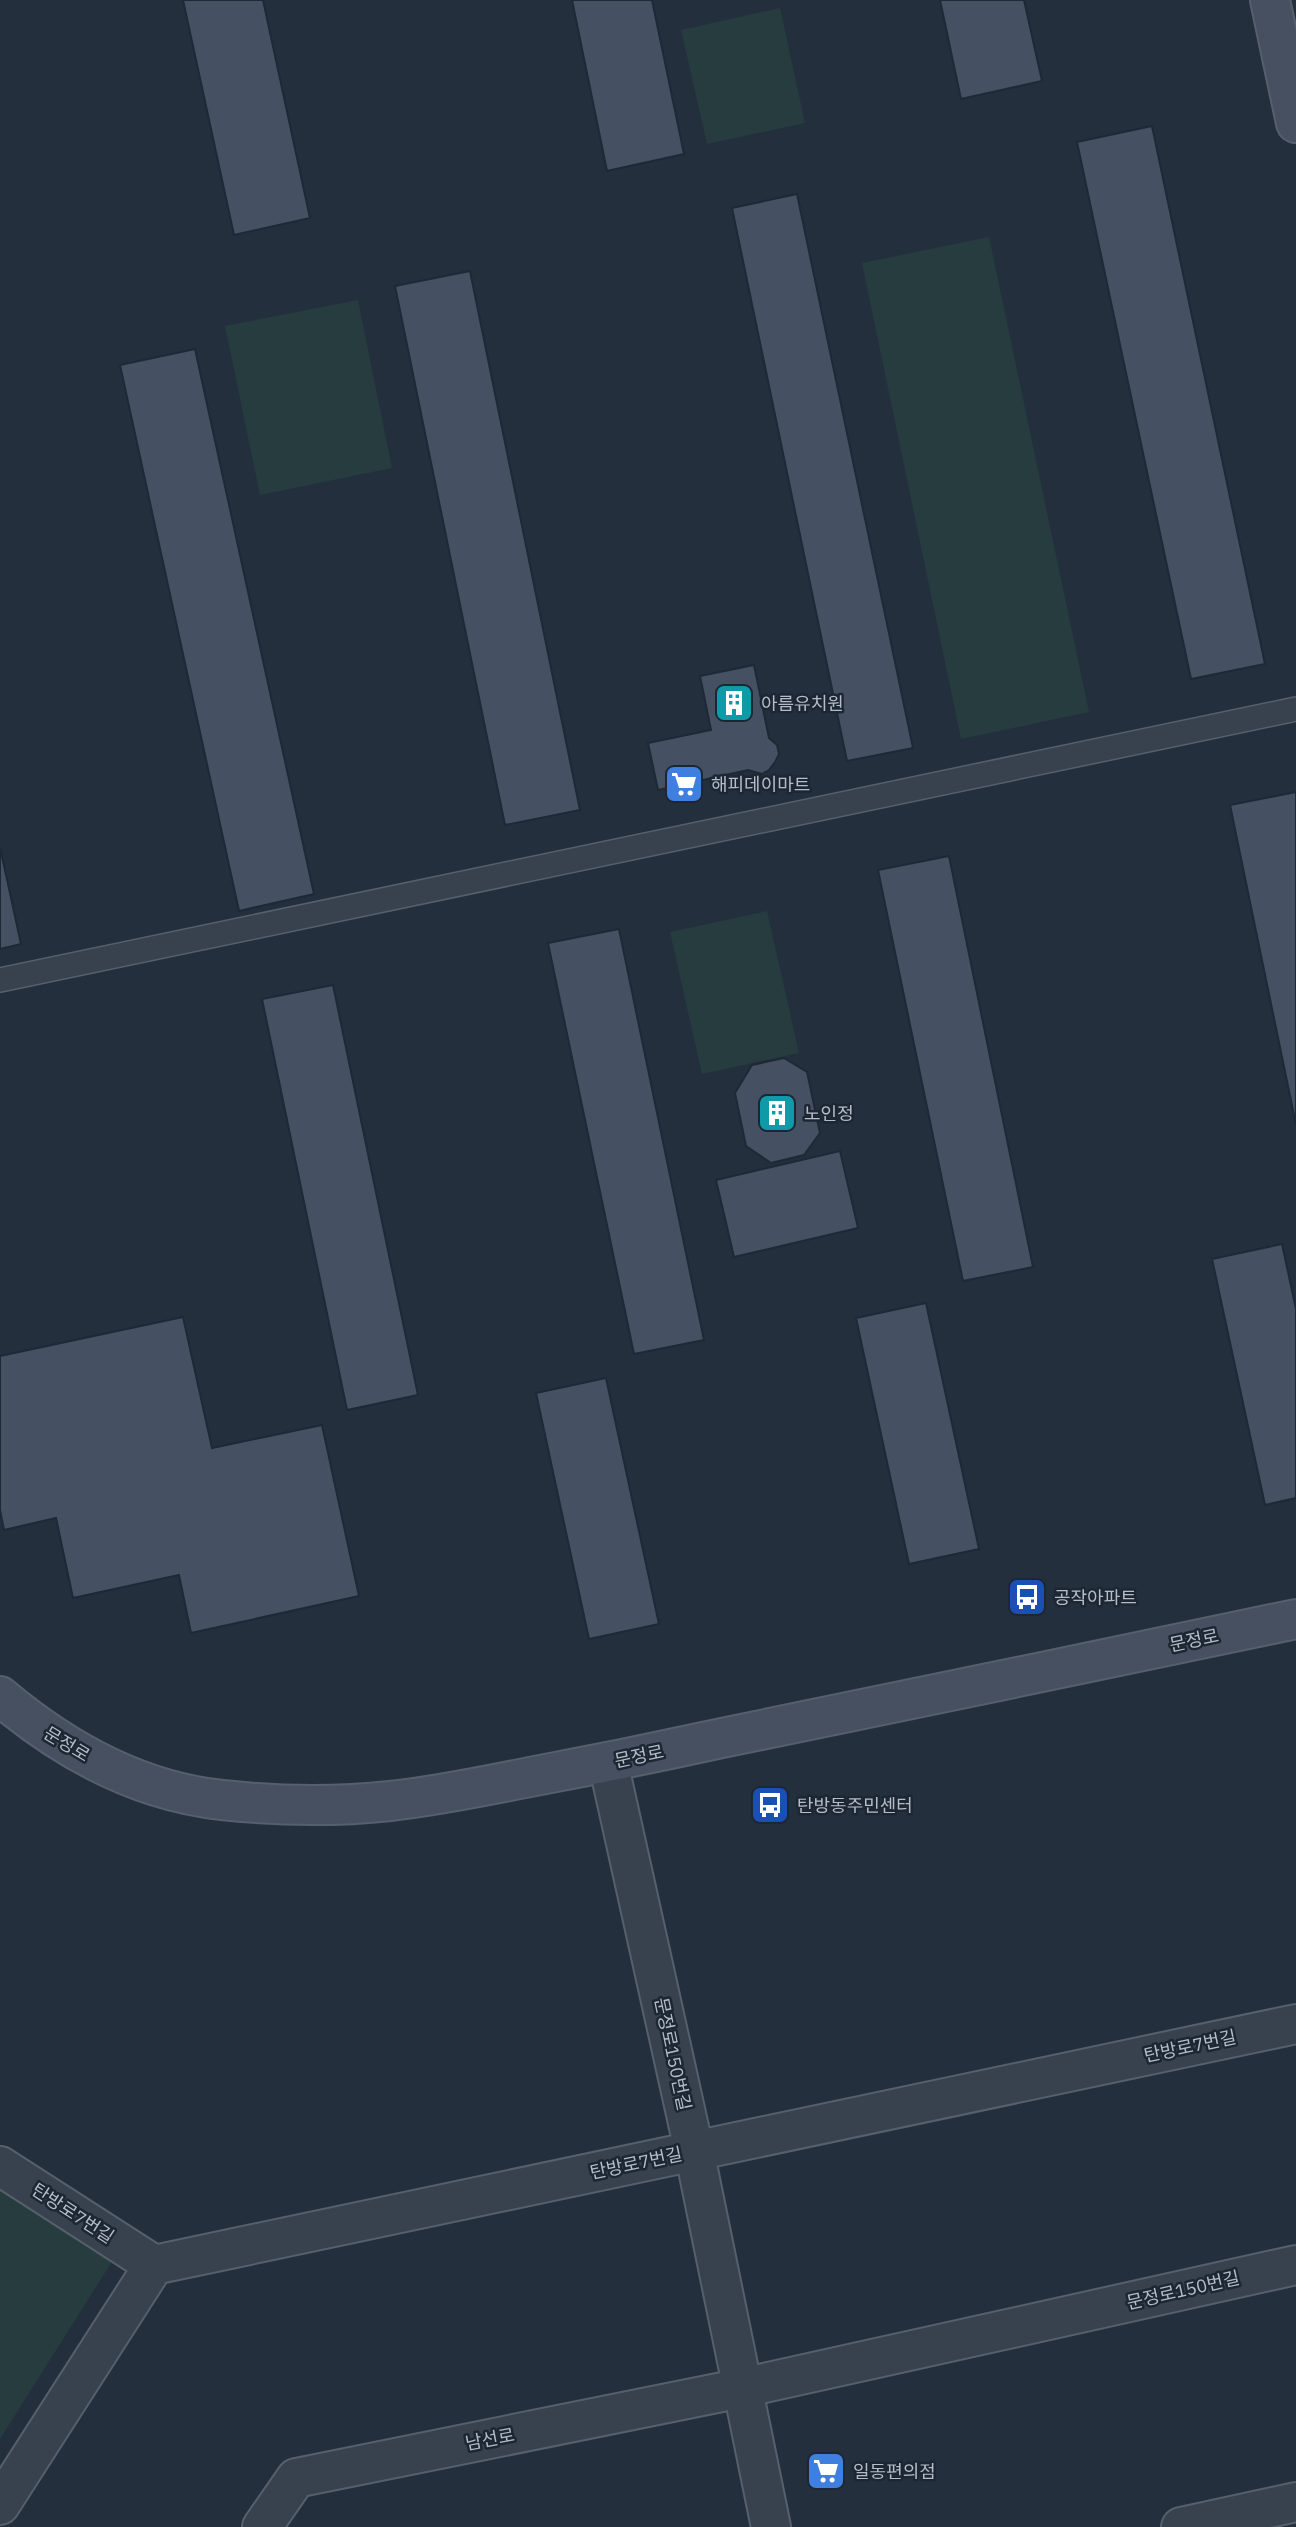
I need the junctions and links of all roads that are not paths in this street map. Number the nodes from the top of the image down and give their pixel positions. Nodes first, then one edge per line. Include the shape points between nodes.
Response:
1 (1270, 0) edge
2 (1296, 123) edge
3 (1296, 709) edge
4 (0, 981) edge
5 (1296, 1619) edge
6 (0, 1696) edge
7 (608, 1762) junction
8 (1296, 2024) edge
9 (694, 2150) junction
10 (0, 2166) edge
11 (154, 2264) junction
12 (1296, 2264) edge
13 (742, 2388) junction
14 (1296, 2502) edge
15 (0, 2504) edge
16 (262, 2527) edge
17 (771, 2527) edge
18 (1181, 2527) edge

1 - 2 main road
3 - 4 lane
5 - 7 main road, 문정로
6 - 7 main road, 문정로 via 73,1751 172,1791 220,1800 328,1805 389,1801
7 - 9 street, 문정로150번길
8 - 9 street, 탄방로7번길
9 - 11 street, 탄방로7번길
9 - 13 street, 문정로150번길
10 - 11 street, 탄방로7번길
11 - 15 street
12 - 13 street, 문정로150번길
13 - 16 street, 남선로 via 296,2478
13 - 17 street, 문정로150번길
14 - 18 street

